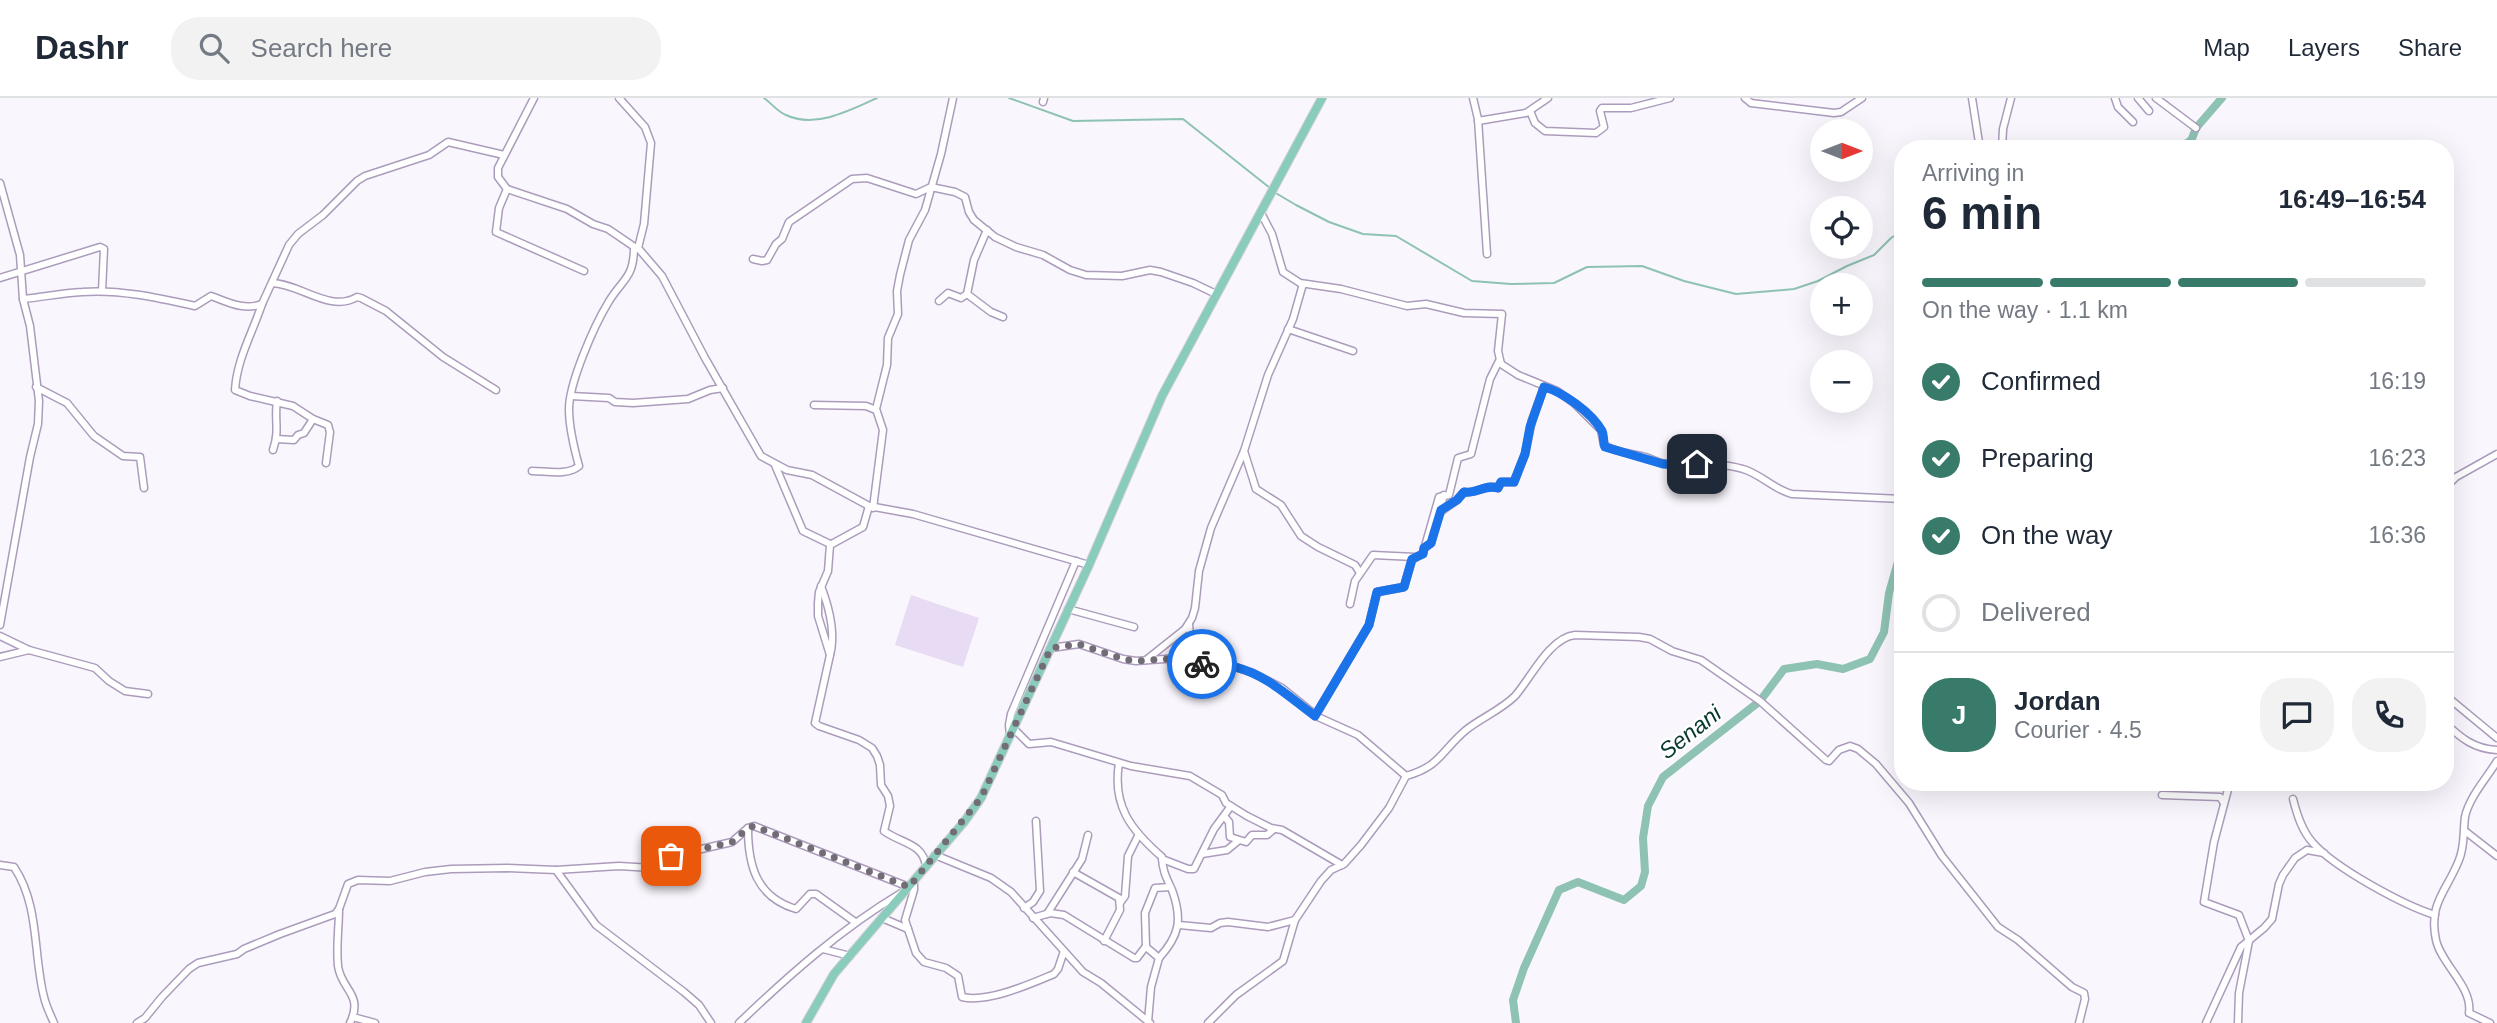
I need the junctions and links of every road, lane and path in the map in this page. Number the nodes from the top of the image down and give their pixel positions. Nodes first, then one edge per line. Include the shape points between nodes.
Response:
1 (534, 98) edge
2 (619, 98) edge
3 (953, 98) edge
4 (1474, 98) edge
5 (1548, 98) edge
6 (1670, 98) edge
7 (1745, 98) edge
8 (1862, 98) edge
9 (1972, 98) edge
10 (2011, 98) edge
11 (2115, 98) edge
12 (2138, 98) edge
13 (2155, 98) edge
14 (1321, 99) edge
15 (1530, 111) junction
16 (2149, 111) dead end
17 (1478, 121) junction
18 (2133, 122) dead end
19 (2196, 128) dead end
20 (1979, 140) edge
21 (2002, 140) edge
22 (504, 155) junction
23 (0, 183) edge
24 (931, 187) junction
25 (507, 190) junction
26 (1263, 209) junction
27 (1, 222) edge
28 (12, 227) junction
29 (987, 230) junction
30 (636, 248) junction
31 (1487, 254) dead end
32 (753, 259) dead end
33 (20, 271) junction
34 (584, 271) dead end
35 (0, 278) edge
36 (272, 283) junction
37 (1304, 284) junction
38 (102, 291) junction
39 (967, 294) junction
40 (1216, 294) junction
41 (23, 299) junction
42 (939, 301) dead end
43 (262, 304) junction
44 (1003, 317) dead end
45 (1288, 329) junction
46 (1353, 351) dead end
47 (1500, 360) junction
48 (36, 387) junction
49 (1544, 387) junction
50 (723, 388) junction
51 (496, 390) dead end
52 (571, 396) junction
53 (277, 401) junction
54 (814, 405) dead end
55 (876, 410) junction
56 (313, 419) junction
57 (276, 439) junction
58 (273, 450) dead end
59 (1244, 451) junction
60 (2497, 454) edge
61 (326, 463) dead end
62 (774, 463) junction
63 (531, 471) dead end
64 (2454, 479) edge
65 (144, 488) dead end
66 (1444, 495) junction
67 (1894, 499) edge
68 (871, 507) junction
69 (1440, 512) junction
70 (831, 544) junction
71 (1424, 548) junction
72 (1415, 556) junction
73 (1076, 561) junction
74 (1089, 565) junction
75 (1360, 573) junction
76 (1350, 604) dead end
77 (1068, 609) junction
78 (1189, 624) junction
79 (0, 625) edge
80 (1134, 627) dead end
81 (0, 636) edge
82 (1051, 648) junction
83 (29, 650) junction
84 (0, 657) edge
85 (1146, 660) junction
86 (1192, 662) junction
87 (148, 694) dead end
88 (2454, 702) edge
89 (1315, 716) junction
90 (2454, 731) edge
91 (1012, 733) junction
92 (2497, 738) edge
93 (2497, 750) edge
94 (2497, 761) edge
95 (1119, 763) junction
96 (1406, 776) junction
97 (1894, 786) edge
98 (1899, 791) edge
99 (2227, 791) edge
100 (2162, 795) dead end
101 (2293, 799) dead end
102 (2224, 803) junction
103 (1231, 806) junction
104 (1224, 816) junction
105 (1035, 821) dead end
106 (748, 828) junction
107 (1274, 829) junction
108 (2465, 831) junction
109 (1088, 835) dead end
110 (1138, 836) junction
111 (1238, 841) junction
112 (2324, 853) junction
113 (1202, 854) junction
114 (935, 855) junction
115 (2497, 856) edge
116 (1162, 859) junction
117 (0, 865) edge
118 (1342, 865) junction
119 (926, 867) junction
120 (556, 870) junction
121 (1073, 872) junction
122 (910, 886) junction
123 (1170, 887) junction
124 (1120, 903) junction
125 (1024, 908) junction
126 (339, 909) junction
127 (1047, 914) junction
128 (2435, 915) junction
129 (882, 918) junction
130 (1033, 918) junction
131 (1296, 920) junction
132 (855, 922) junction
133 (1179, 925) junction
134 (908, 929) junction
135 (1104, 941) junction
136 (2249, 941) junction
137 (1146, 946) junction
138 (823, 949) junction
139 (1064, 951) junction
140 (850, 956) junction
141 (1159, 958) junction
142 (351, 1020) edge
143 (54, 1023) edge
144 (137, 1023) edge
145 (375, 1023) edge
146 (712, 1023) edge
147 (739, 1023) edge
148 (806, 1023) edge
149 (1149, 1023) edge
150 (1208, 1023) edge
151 (2080, 1023) edge
152 (2206, 1023) edge
153 (2238, 1023) edge
154 (2490, 1023) edge

1 - 22 street
2 - 30 street via 645,127 651,143 644,224
3 - 24 street
4 - 17 street
5 - 15 street
6 - 15 street via 1631,108 1602,108 1604,127 1596,133 1545,131
7 - 8 street via 1756,104 1828,113 1841,112
9 - 20 street
10 - 21 street
11 - 18 street
12 - 16 street
13 - 19 street
14 - 26 main road
15 - 17 street
17 - 31 street
22 - 25 street via 498,177
22 - 36 street via 448,142 429,155 365,176 298,234 281,258
23 - 28 street
24 - 29 street via 965,197 972,218
24 - 32 street via 916,194 867,178 852,178 789,222 782,241 766,260
24 - 55 street via 900,275 898,314 888,338
25 - 30 street via 575,212
25 - 34 street via 496,232
26 - 37 street via 1283,272
26 - 40 main road
27 - 28 street
28 - 33 street
29 - 39 street
29 - 40 street via 1079,274 1161,272
30 - 50 street via 663,276
30 - 52 street via 628,277 599,320
33 - 35 street
33 - 38 street via 102,247
33 - 41 street
36 - 43 street
36 - 51 street via 339,303 361,298
37 - 45 street
37 - 47 street via 1407,306 1426,304 1464,313 1502,314
38 - 41 street
38 - 43 street via 195,306 209,295 247,308
39 - 42 street via 961,298 951,292
39 - 44 street
40 - 74 main road via 1162,396
41 - 48 street
43 - 53 street via 240,358 235,390
45 - 46 street
45 - 59 street
47 - 49 street via 1507,369
47 - 66 street via 1490,379 1471,454 1458,458 1449,493
48 - 65 street via 67,403 94,436 123,456 140,457
48 - 79 street via 38,424
49 - 67 street via 1574,402 1601,430 1604,445 1612,450 1663,464 1714,464 1745,470 1792,494
49 - 69 street via 1514,482 1464,492
50 - 52 street via 688,399 633,403
50 - 62 street via 761,456
52 - 63 street via 569,420 579,466 566,471
53 - 56 street
53 - 57 street
54 - 55 street
55 - 68 street via 883,430
56 - 57 street via 294,440
56 - 61 street via 331,428
57 - 58 street
59 - 75 street via 1256,489 1281,505 1301,536 1355,565
59 - 78 street via 1205,548
60 - 64 street
62 - 68 street via 809,474
62 - 70 street via 803,531
66 - 69 street
66 - 71 street via 1437,501
68 - 70 street via 863,527
68 - 73 street via 913,514
69 - 71 street via 1431,543
70 - 119 street via 821,586 833,634 816,724 872,748 890,806 884,831 923,853
71 - 72 street via 1423,554
72 - 75 street via 1373,555
72 - 89 street via 1404,587 1377,592 1369,625
73 - 74 street
73 - 91 street via 1011,713
74 - 77 main road
75 - 76 street
77 - 80 street
77 - 82 main road
78 - 85 street
78 - 86 street
81 - 83 street
82 - 85 street via 1079,644 1123,659
82 - 91 main road
83 - 84 street
83 - 87 street via 94,668 118,688
85 - 86 street
86 - 89 street via 1253,673 1282,688
88 - 92 street
89 - 96 street via 1358,735
90 - 93 street via 2470,744
91 - 95 street via 1029,744 1051,742
91 - 114 main road via 974,810
94 - 108 street via 2469,807
95 - 103 street via 1189,776
95 - 110 street via 1117,787
96 - 97 street via 1434,764 1467,729 1513,698 1547,653 1567,636 1639,637 1718,670 1826,760 1844,747 1858,749
96 - 118 street via 1378,824
98 - 151 street via 1998,927 2084,993
99 - 102 street
100 - 102 street via 2220,797
101 - 112 street via 2305,832
102 - 136 street via 2204,902 2239,915
103 - 104 street
103 - 107 street
104 - 111 street via 1230,837
104 - 113 street
105 - 125 street via 1040,891
106 - 120 street via 732,842 675,855 652,868
106 - 122 street via 757,827
106 - 132 street via 749,861 766,891 796,909 810,894 816,894
107 - 111 street via 1267,835 1252,835 1244,843
107 - 118 street
108 - 115 street
108 - 128 street via 2460,858 2438,899
109 - 121 street
110 - 116 street
110 - 124 street via 1128,856 1125,896
111 - 113 street via 1227,850
112 - 128 street via 2395,898
112 - 136 street via 2307,850 2291,863 2279,884 2272,919
113 - 116 street via 1193,870
114 - 119 main road
114 - 125 street via 990,878
116 - 123 street
117 - 143 street via 14,867 26,895 44,999
118 - 131 street via 1321,881
119 - 122 main road
120 - 126 street via 451,869 390,881 358,880 348,884
120 - 146 street via 599,927 684,992
121 - 124 street via 1117,895
121 - 127 street
122 - 129 main road
122 - 132 street
122 - 134 street via 914,890 905,913
123 - 133 street
123 - 137 street via 1154,889 1145,913
124 - 135 street
125 - 130 street
126 - 142 street via 338,968 355,999
126 - 144 street via 329,918 237,954 198,963
127 - 130 street
127 - 135 street via 1064,915
128 - 154 street via 2437,944 2466,996 2469,1014
129 - 134 street
129 - 140 main road
130 - 139 street
131 - 133 street via 1268,927 1223,922 1211,928
131 - 150 street via 1283,961 1236,995
132 - 138 street
133 - 141 street
134 - 139 street via 919,958 958,976 962,996 967,998 1009,991 1054,974
135 - 137 street via 1136,959
136 - 152 street via 2240,950
136 - 153 street
137 - 141 street
138 - 140 street
138 - 147 street
139 - 149 street via 1083,972
140 - 148 main road
141 - 149 street
142 - 145 street

